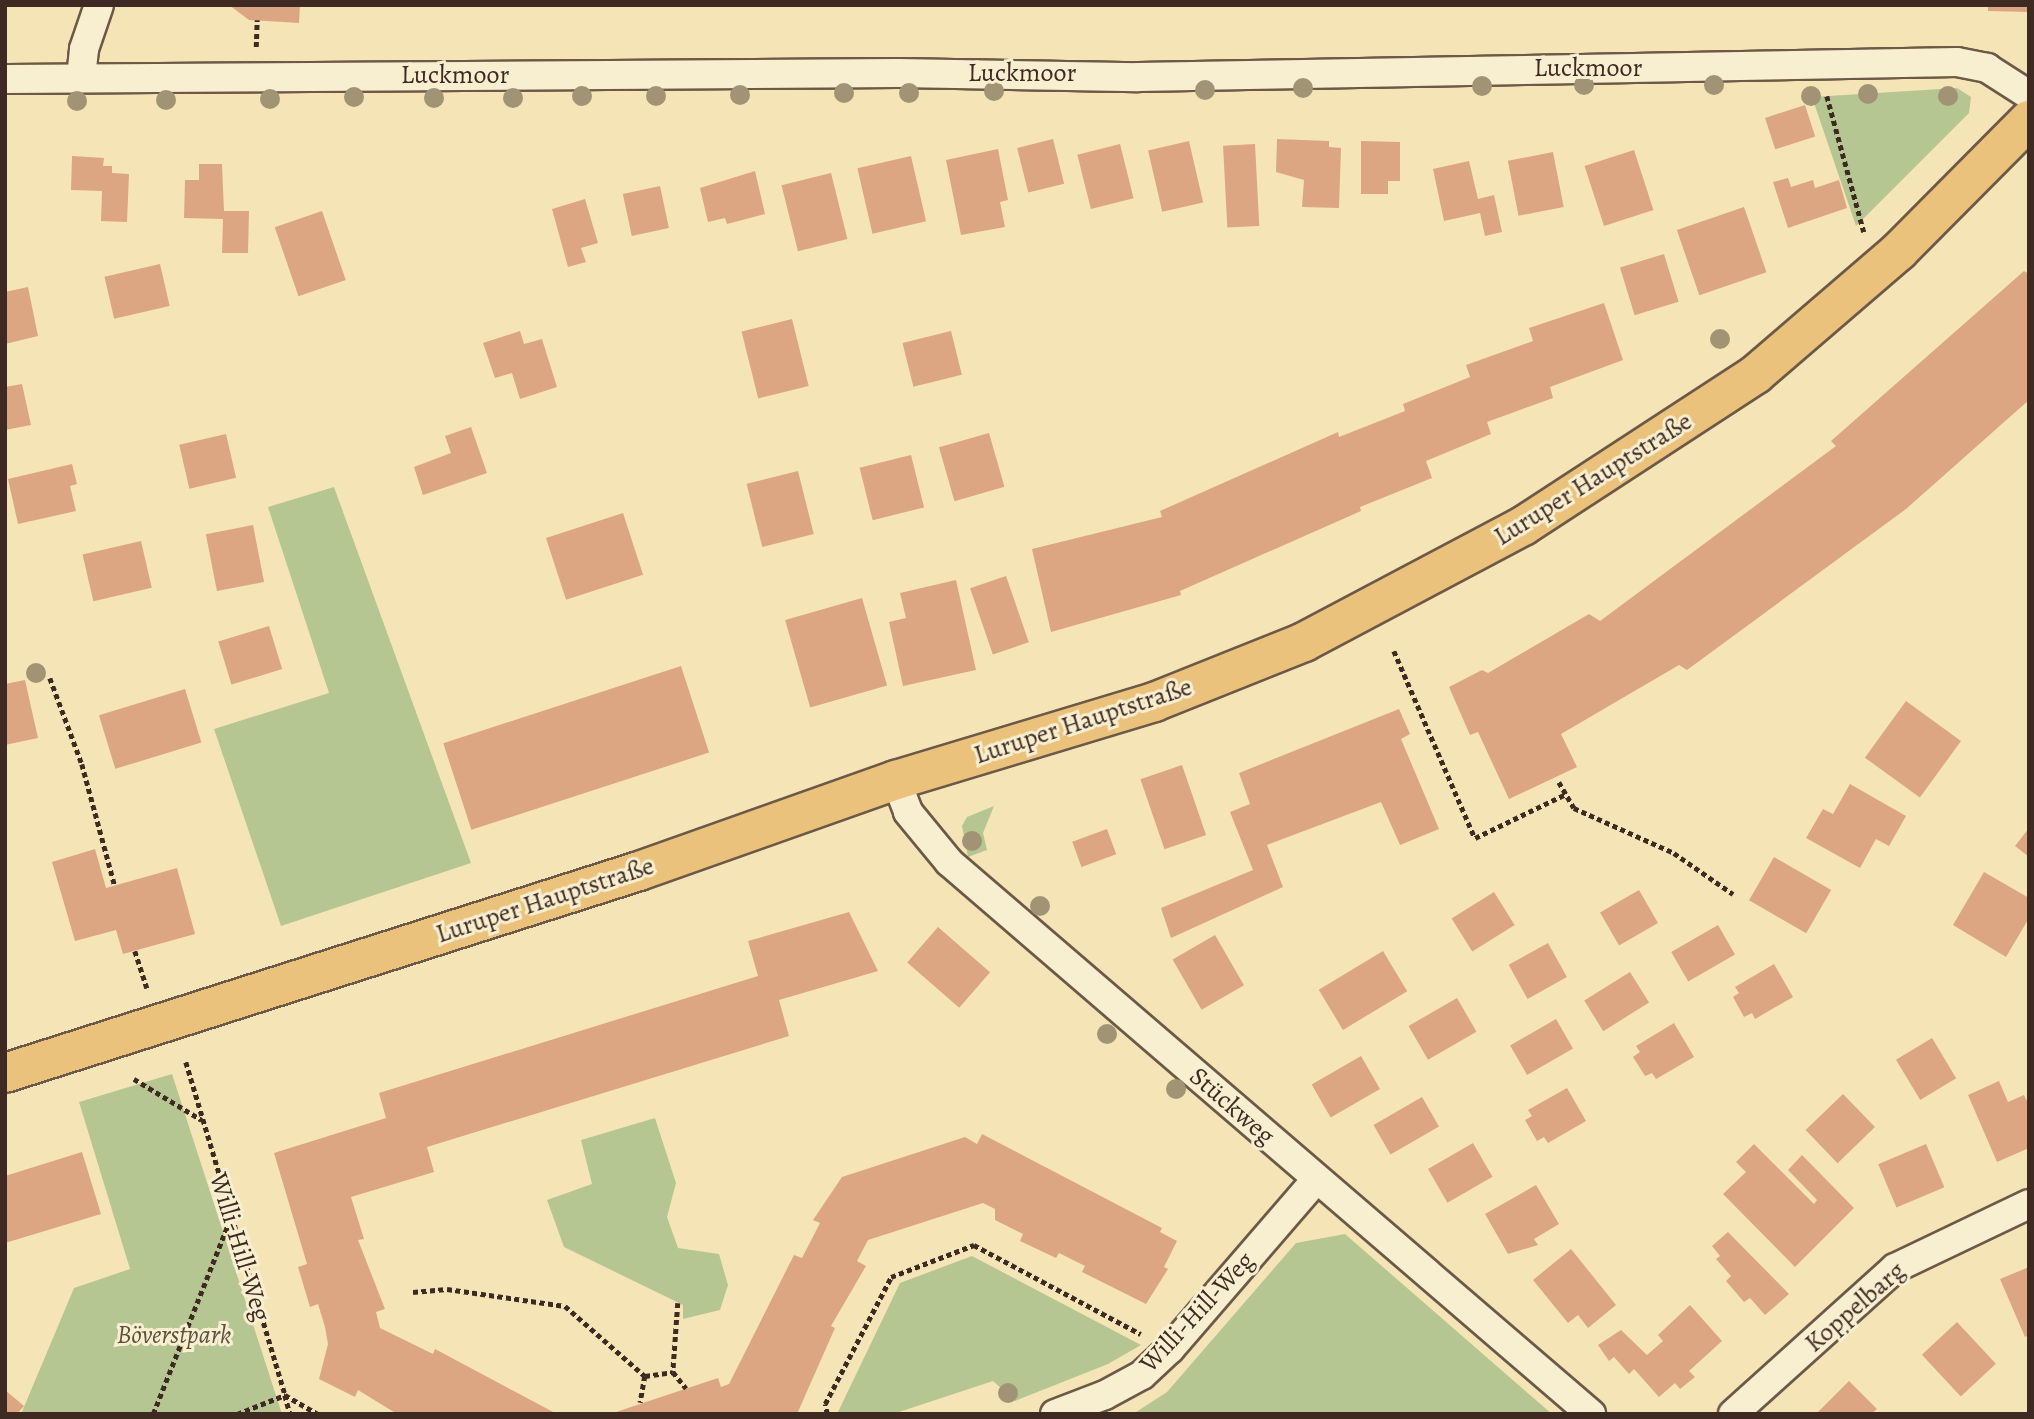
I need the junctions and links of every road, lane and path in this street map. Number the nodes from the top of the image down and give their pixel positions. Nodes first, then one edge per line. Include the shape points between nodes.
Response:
1 (99, 5) edge
2 (257, 20) dead end
3 (256, 52) dead end
4 (82, 78) junction
5 (5, 79) edge
6 (1825, 88) dead end
7 (2029, 95) edge
8 (2029, 120) edge
9 (1864, 232) dead end
10 (1394, 650) dead end
11 (50, 678) dead end
12 (896, 780) junction
13 (1559, 782) dead end
14 (1566, 794) junction
15 (115, 886) dead end
16 (1732, 894) dead end
17 (135, 951) dead end
18 (147, 988) dead end
19 (186, 1062) dead end
20 (5, 1073) edge
21 (134, 1079) dead end
22 (203, 1121) junction
23 (1316, 1180) junction
24 (2029, 1204) edge
25 (230, 1220) junction
26 (413, 1292) dead end
27 (678, 1303) dead end
28 (1151, 1339) dead end
29 (673, 1372) junction
30 (645, 1376) junction
31 (686, 1388) dead end
32 (285, 1395) junction
33 (640, 1403) dead end
34 (153, 1414) edge
35 (237, 1414) edge
36 (290, 1414) edge
37 (318, 1414) edge
38 (827, 1414) edge
39 (1055, 1414) edge
40 (1591, 1414) edge
41 (1733, 1414) edge

1 - 4 street via 84,49
2 - 3 path
4 - 5 street, Luckmoor
4 - 7 street, Luckmoor via 898,73 1138,77 1956,62 1987,68
6 - 9 path
8 - 12 main road, Luruper Hauptstraße via 1899,251 1756,374 1523,526 1291,647 1154,702
10 - 14 path via 1475,838
11 - 15 path via 82,764
12 - 20 main road, Luruper Hauptstraße via 639,871
12 - 23 street, Stückweg via 908,812 949,862
13 - 14 path
14 - 16 path via 1574,808 1674,853
17 - 18 path
19 - 22 path, Willi-Hill-Weg
21 - 22 path
22 - 25 path, Willi-Hill-Weg
23 - 39 street, Willi-Hill-Weg via 1170,1349 1142,1375
23 - 40 street, Stückweg
24 - 41 street, Koppelbarg via 1895,1268
25 - 32 path, Willi-Hill-Weg
25 - 34 path
26 - 30 path via 447,1289 565,1306
27 - 29 path
28 - 38 path via 974,1245 891,1277 825,1404
29 - 30 path
29 - 31 path
30 - 33 path
32 - 35 path
32 - 36 path, Willi-Hill-Weg
32 - 37 path

